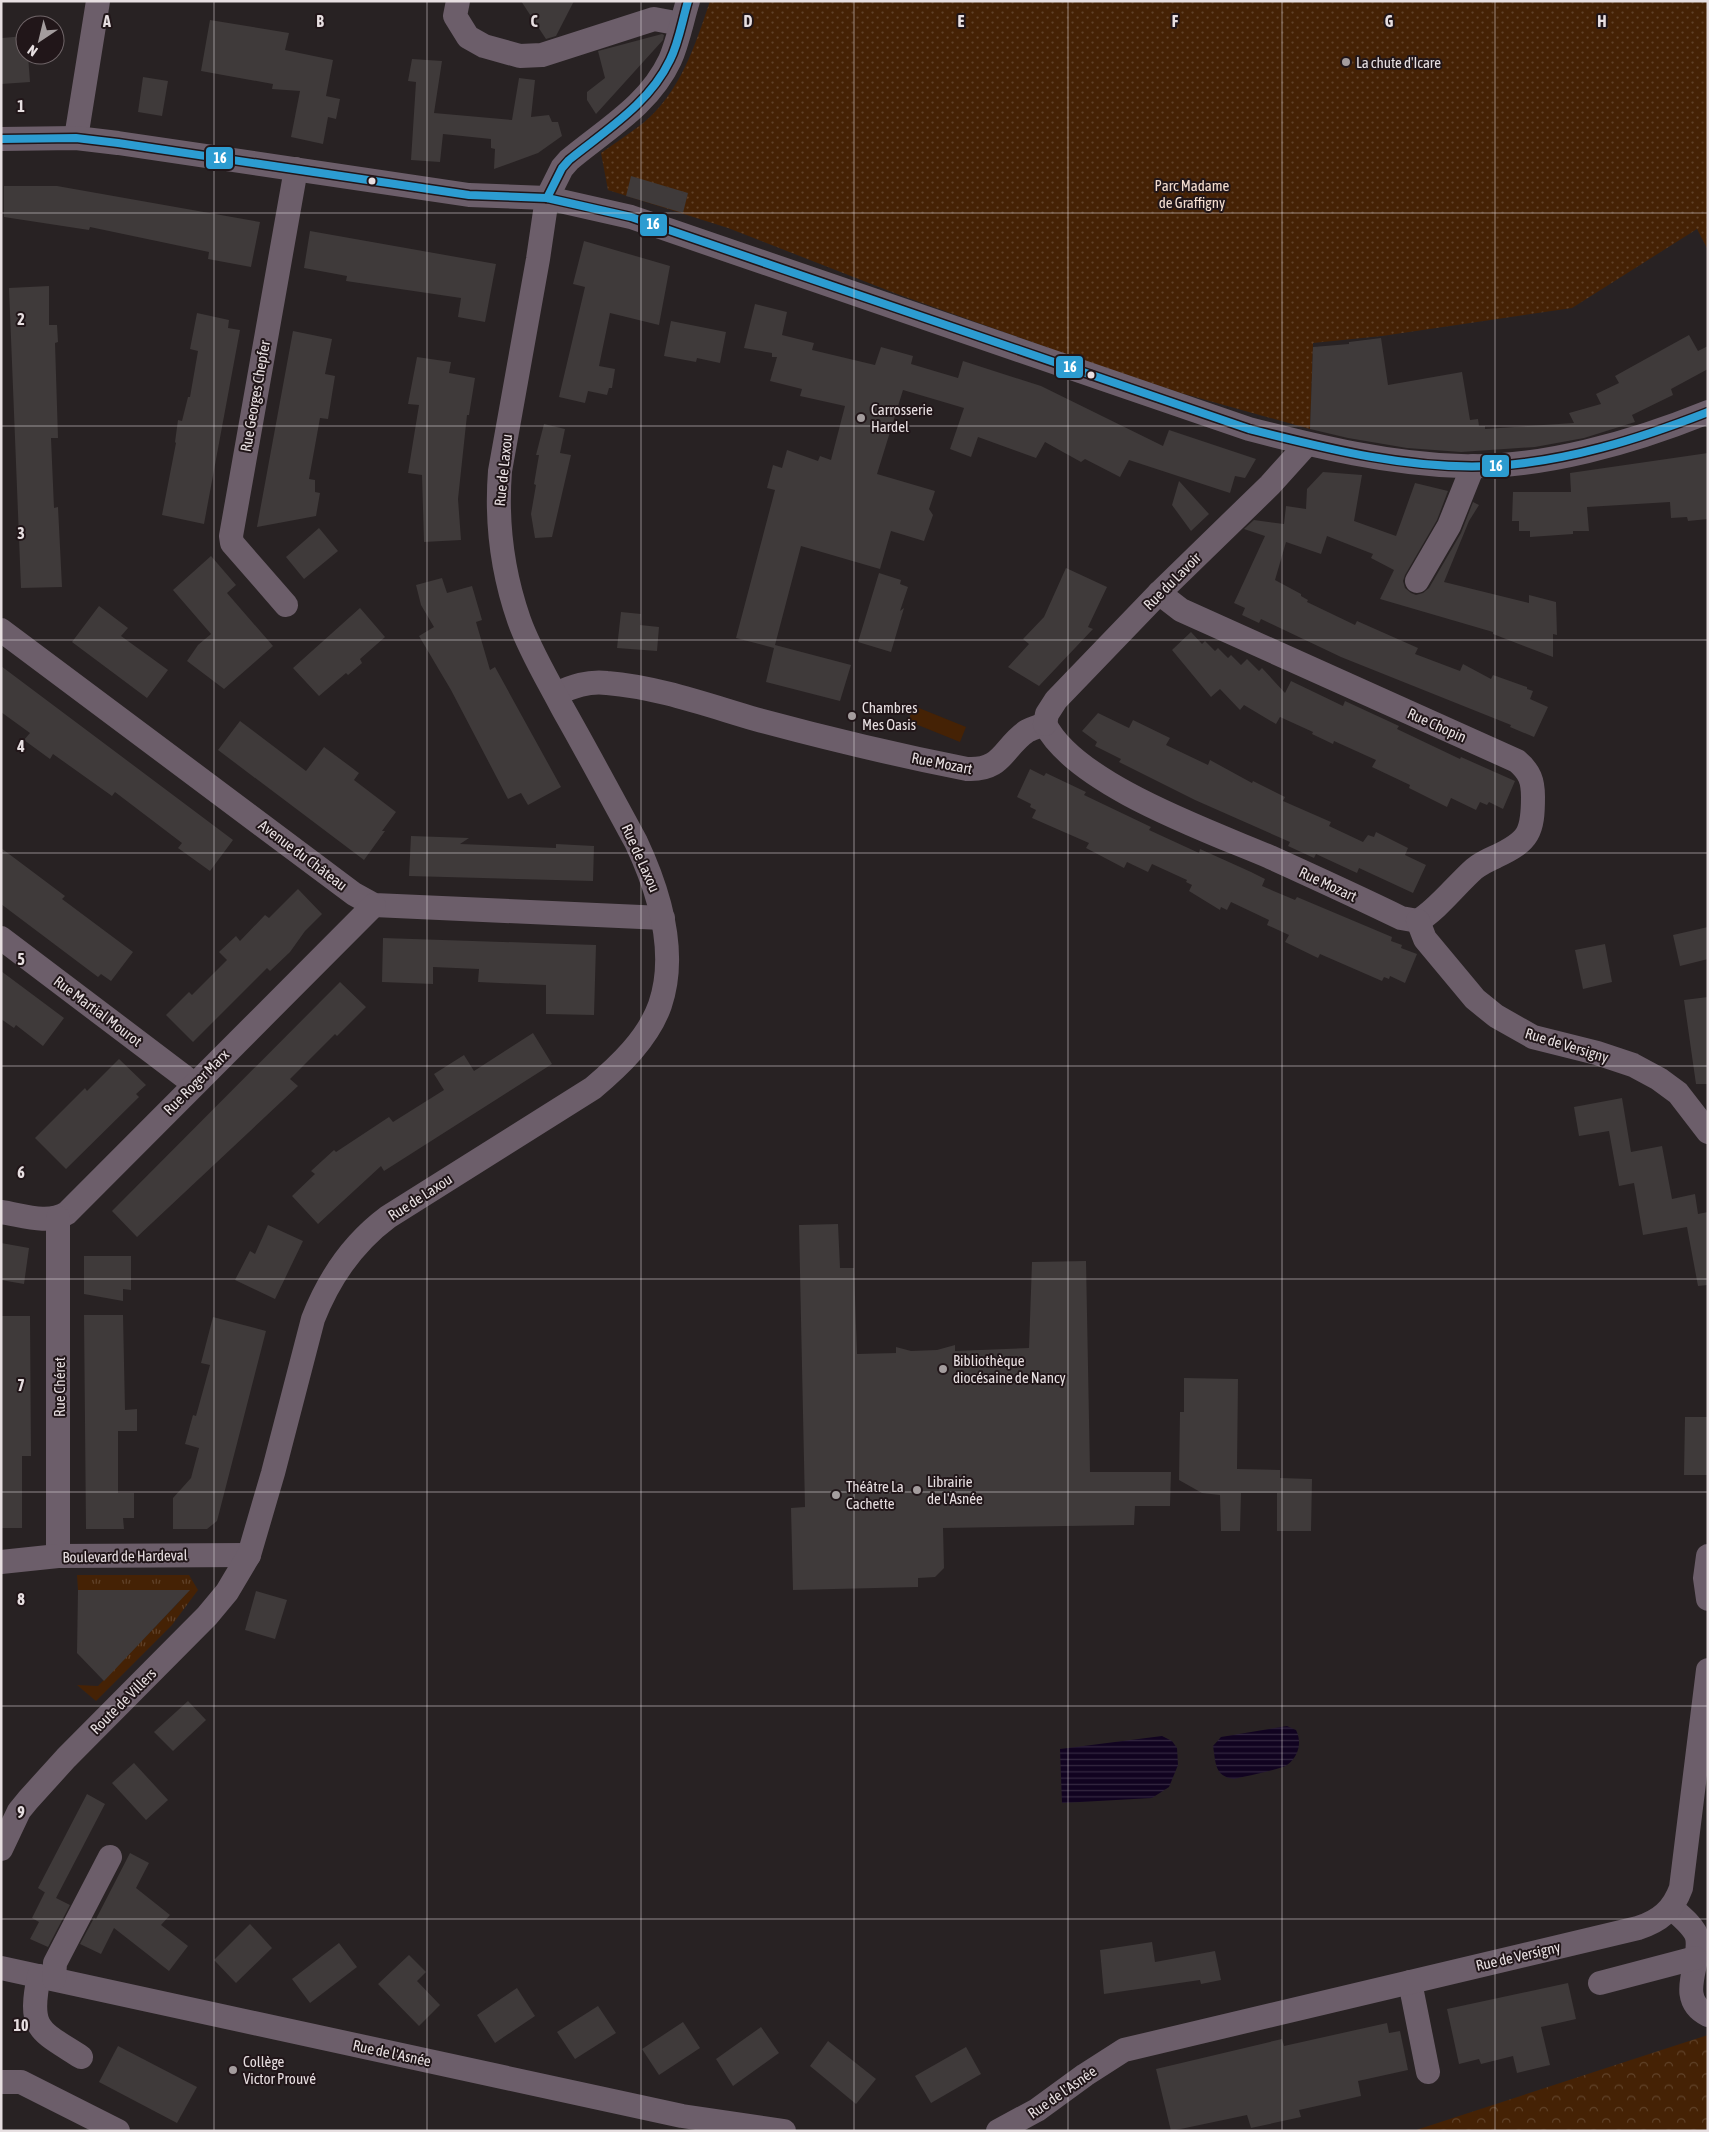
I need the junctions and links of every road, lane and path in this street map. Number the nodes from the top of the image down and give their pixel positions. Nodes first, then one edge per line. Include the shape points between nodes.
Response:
1 (98, 1) edge
2 (458, 1) edge
3 (688, 1) edge
4 (681, 24) junction
5 (76, 138) junction
6 (1, 139) edge
7 (296, 169) junction
8 (546, 198) junction
9 (1708, 412) edge
10 (1307, 444) junction
11 (1473, 466) junction
12 (1417, 581) dead end
13 (1159, 593) junction
14 (286, 605) dead end
15 (1, 630) edge
16 (556, 694) junction
17 (1046, 724) junction
18 (374, 905) junction
19 (663, 918) junction
20 (1418, 921) junction
21 (1, 938) edge
22 (194, 1084) junction
23 (1708, 1132) edge
24 (1, 1212) edge
25 (58, 1218) junction
26 (249, 1555) junction
27 (58, 1556) junction
28 (1708, 1556) edge
29 (1, 1562) edge
30 (1707, 1587) edge
31 (1708, 1670) edge
32 (10, 1810) edge
33 (1, 1849) edge
34 (110, 1857) dead end
35 (1672, 1908) junction
36 (1695, 1958) junction
37 (1, 1968) edge
38 (47, 1978) junction
39 (1410, 1982) junction
40 (1600, 1983) dead end
41 (1708, 2014) edge
42 (1124, 2050) joint
43 (81, 2057) dead end
44 (1428, 2072) dead end
45 (1, 2082) edge
46 (118, 2131) edge
47 (784, 2131) edge
48 (998, 2131) edge

1 - 5 street
2 - 4 street via 455,16 468,37 484,46 520,56 542,55 654,19
3 - 4 street
4 - 8 street via 671,58 651,92 562,168
5 - 6 street
5 - 7 street
7 - 8 street via 469,195
7 - 14 street, Rue Georges Chepfer via 231,536 232,543
8 - 10 street via 630,217 1249,429
8 - 16 street, Rue de Laxou via 500,471 498,514 506,573 520,622
9 - 11 street via 1642,437 1594,449 1544,459
10 - 11 street via 1389,459
10 - 13 street, Rue du Lavoir
11 - 12 street via 1449,526
13 - 17 street, Rue du Lavoir via 1056,700 1047,714
13 - 20 street, Rue Chopin via 1181,610 1517,761 1527,769 1533,785 1533,817 1531,830 1525,839 1479,864
15 - 18 street, Avenue du Château via 354,894
16 - 17 street, Rue Mozart via 577,685 608,683 664,694 825,738 980,770 1002,757 1027,731
16 - 19 street, Rue de Laxou via 650,871
17 - 20 street, Rue Mozart via 1051,735 1069,754 1125,792 1401,918
18 - 19 street, Avenue du Château
18 - 22 street, Rue Roger Marx
19 - 26 street, Rue de Laxou via 665,987 660,1007 649,1028 625,1059 593,1088 373,1229 348,1255 333,1277 321,1298 307,1338
20 - 23 street, Rue de Versigny via 1425,939 1476,999 1496,1016 1533,1037 1633,1065 1659,1079 1678,1093
21 - 22 street, Rue Martial Mourot
22 - 25 street, Rue Roger Marx via 78,1202
24 - 25 street
25 - 27 street, Rue Chéret
26 - 27 street, Boulevard de Hardeval
26 - 32 street, Route de Villers via 227,1592 207,1616
27 - 29 street, Boulevard de Hardeval
28 - 30 street
31 - 35 street via 1681,1888
32 - 33 street, Route de Villers
34 - 38 street
35 - 36 street via 1697,1936
35 - 39 street, Rue de Versigny via 1657,1920 1638,1928
36 - 40 street
36 - 41 street via 1690,1988 1697,2008
37 - 38 street, Rue de l'Asnée
38 - 43 street via 35,1997 34,2015 43,2032
38 - 47 street, Rue de l'Asnée via 682,2116
39 - 42 street, Rue de Versigny
39 - 44 street
42 - 48 street, Rue de l'Asnée via 1037,2110
45 - 46 street via 20,2082

